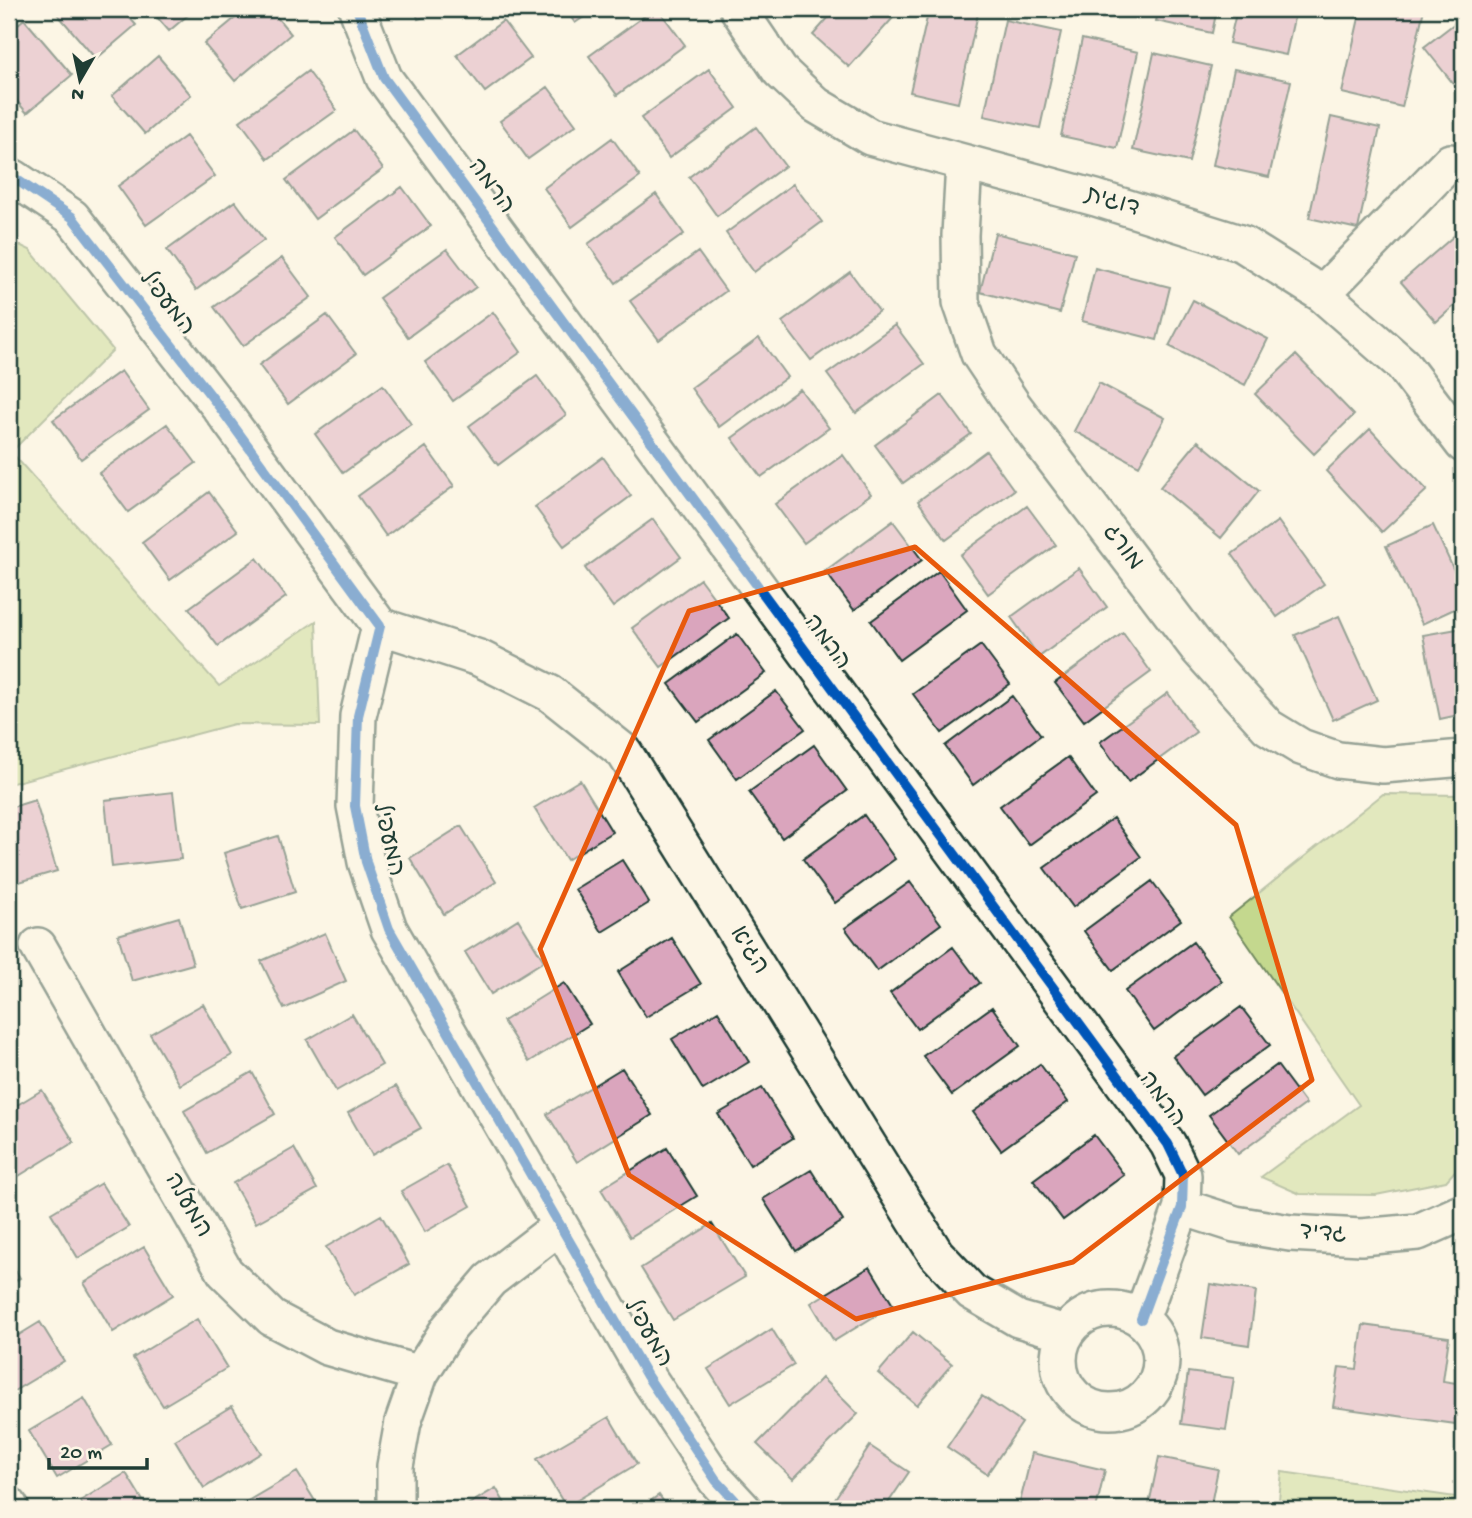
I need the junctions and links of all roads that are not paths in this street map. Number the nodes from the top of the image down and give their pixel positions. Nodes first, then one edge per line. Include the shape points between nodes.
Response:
1 (357, 9) edge
2 (738, 9) edge
3 (1450, 162) dead end
4 (964, 164) junction
5 (9, 176) edge
6 (1322, 295) junction
7 (1463, 444) edge
8 (380, 626) junction
9 (1463, 758) edge
10 (38, 946) dead end
11 (1182, 1207) junction
12 (1463, 1212) edge
13 (560, 1226) junction
14 (1141, 1318) junction
15 (1066, 1333) junction
16 (420, 1374) junction
17 (395, 1509) edge
18 (743, 1509) edge

1 - 11 street, הרמה via 384,78 1168,1144 1183,1175
2 - 4 street, דוגית via 780,71 816,106 870,137
3 - 6 street
4 - 6 street, דוגית via 1096,198 1243,244
4 - 9 street, מורג via 961,302 979,354 1199,650 1268,727 1301,747 1338,760 1382,765
5 - 8 street, המעפיל via 72,217 218,405
6 - 7 street, דוגית via 1402,364
8 - 13 street, המעפיל via 358,716 355,806 366,862 389,929
8 - 15 street, הגיא via 479,658 551,694 624,752 936,1254 972,1292 1018,1319
10 - 16 street, המעלה via 225,1272 272,1318 327,1347
11 - 12 street, גדיד via 1235,1224 1361,1237 1418,1232
11 - 14 street, הרמה
13 - 16 street via 490,1280 449,1328
13 - 18 street, המעפיל via 647,1376 716,1480
14 - 15 street via 1121,1309 1100,1309 1080,1317
14 - 15 street via 1159,1344 1160,1375 1153,1390 1128,1409 1096,1410 1070,1392 1058,1363
16 - 17 street via 403,1422 395,1466

